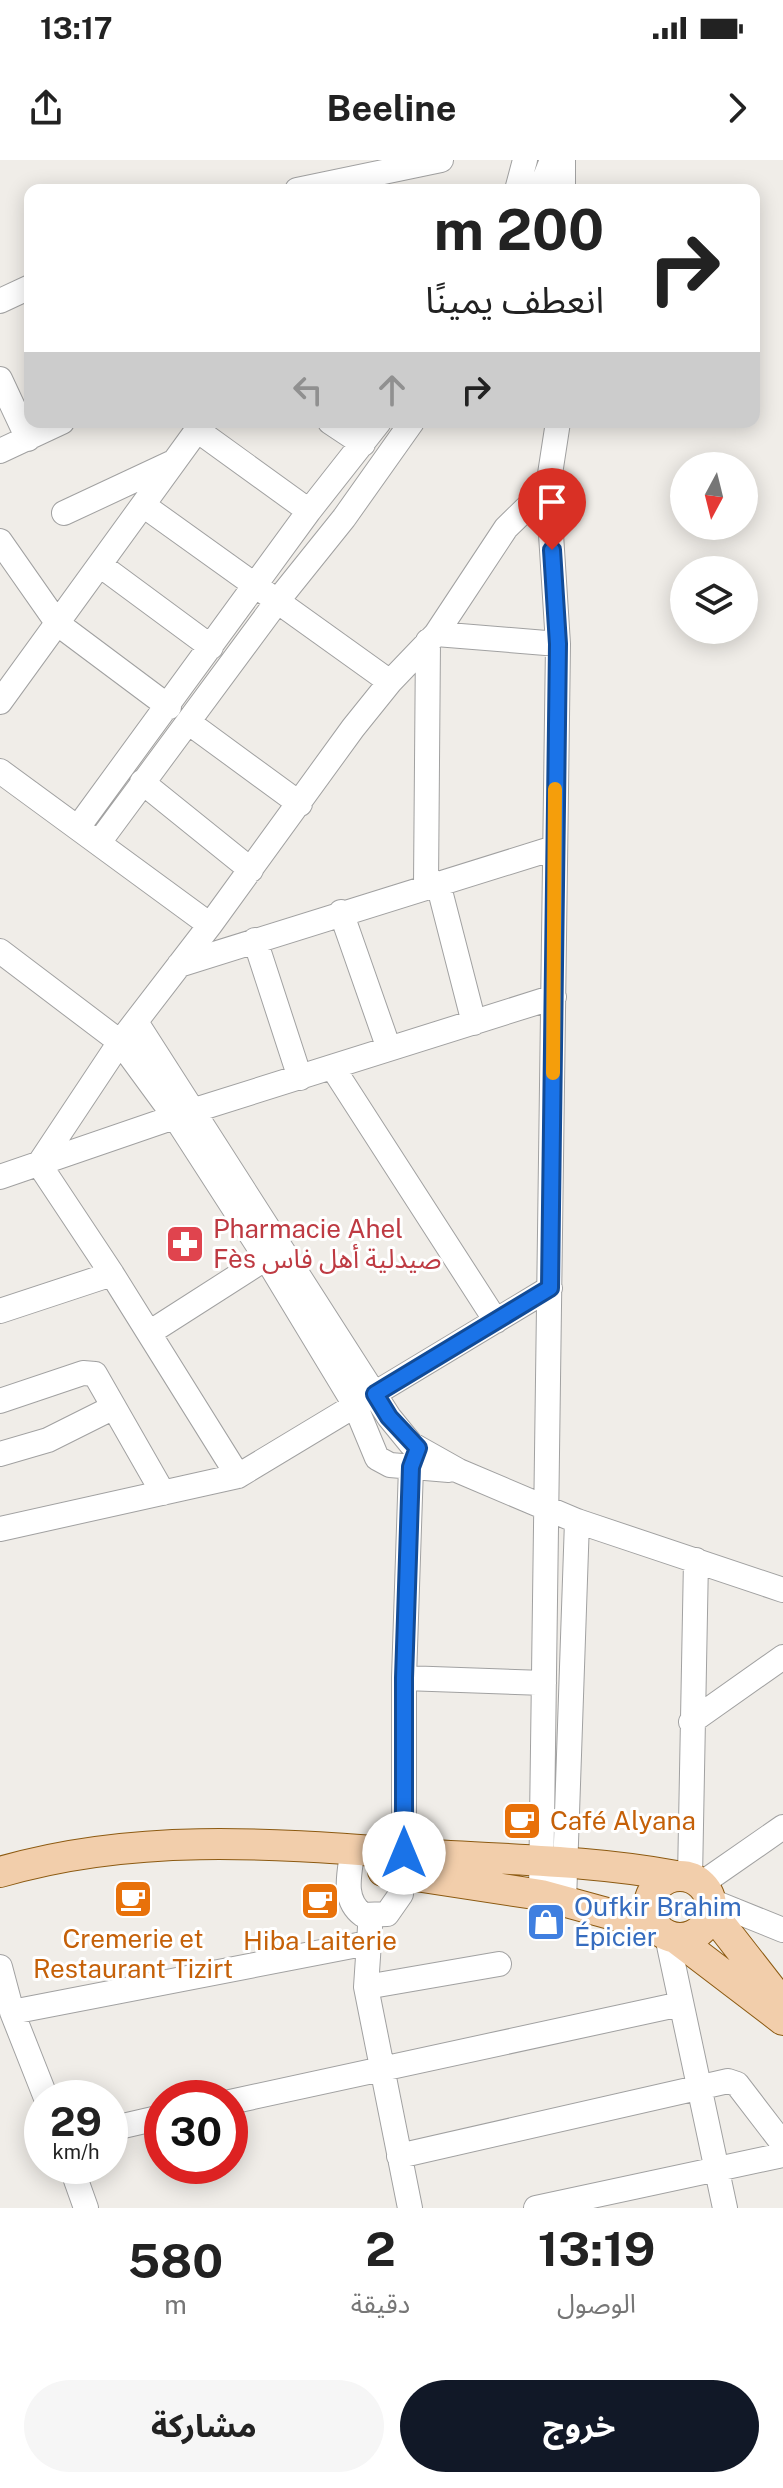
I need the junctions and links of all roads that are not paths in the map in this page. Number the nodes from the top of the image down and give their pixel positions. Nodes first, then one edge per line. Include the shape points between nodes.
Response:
1 (441, 160) edge
2 (525, 160) edge
3 (552, 160) edge
4 (563, 160) edge
5 (371, 182) edge
6 (519, 184) edge
7 (542, 184) edge
8 (563, 184) edge
9 (24, 290) edge
10 (0, 301) edge
11 (0, 379) edge
12 (50, 428) edge
13 (199, 428) edge
14 (203, 428) edge
15 (339, 428) edge
16 (375, 428) edge
17 (408, 428) edge
18 (557, 428) edge
19 (28, 439) junction
20 (363, 444) junction
21 (0, 451) edge
22 (174, 462) junction
23 (548, 487) junction
24 (143, 505) junction
25 (309, 511) junction
26 (64, 513) dead end
27 (0, 541) edge
28 (100, 565) junction
29 (7, 569) edge
30 (256, 583) junction
31 (279, 599) junction
32 (58, 624) junction
33 (432, 637) junction
34 (558, 644) junction
35 (211, 647) junction
36 (390, 682) junction
37 (0, 702) edge
38 (169, 707) junction
39 (188, 722) junction
40 (0, 771) edge
41 (142, 782) junction
42 (300, 804) junction
43 (79, 826) junction
44 (100, 841) junction
45 (554, 848) junction
46 (251, 870) junction
47 (432, 884) junction
48 (341, 912) junction
49 (210, 925) junction
50 (255, 940) junction
51 (5, 965) edge
52 (179, 965) junction
53 (554, 997) junction
54 (136, 1022) junction
55 (474, 1023) junction
56 (120, 1042) junction
57 (389, 1049) junction
58 (333, 1068) junction
59 (300, 1078) junction
60 (185, 1114) junction
61 (39, 1164) junction
62 (0, 1177) edge
63 (274, 1252) junction
64 (112, 1274) junction
65 (550, 1288) junction
66 (0, 1311) edge
67 (496, 1321) junction
68 (149, 1333) junction
69 (365, 1399) junction
70 (0, 1401) edge
71 (114, 1407) junction
72 (0, 1454) edge
73 (415, 1458) junction
74 (238, 1476) junction
75 (163, 1493) junction
76 (547, 1506) junction
77 (577, 1521) junction
78 (0, 1529) edge
79 (696, 1560) junction
80 (783, 1590) edge
81 (783, 1657) edge
82 (404, 1678) junction
83 (544, 1683) junction
84 (691, 1722) junction
85 (783, 1827) edge
86 (352, 1858) junction
87 (553, 1860) junction
88 (403, 1863) junction
89 (0, 1872) edge
90 (0, 1889) edge
91 (700, 1891) junction
92 (552, 1898) junction
93 (371, 1917) junction
94 (783, 1930) edge
95 (666, 1933) junction
96 (368, 1943) junction
97 (499, 1964) dead end
98 (0, 1967) edge
99 (366, 1987) junction
100 (681, 2004) junction
101 (783, 2004) edge
102 (12, 2012) junction
103 (783, 2020) edge
104 (382, 2069) junction
105 (39, 2080) edge
106 (700, 2089) junction
107 (248, 2098) edge
108 (783, 2144) edge
109 (783, 2155) edge
110 (399, 2156) junction
111 (716, 2171) junction
112 (77, 2184) edge
113 (86, 2208) edge
114 (410, 2208) edge
115 (536, 2208) edge
116 (725, 2208) edge

1 - 5 street
2 - 6 street
3 - 7 street
4 - 8 street
9 - 10 street
11 - 19 street
12 - 19 street
13 - 22 street
14 - 25 street
15 - 20 street
16 - 20 street
17 - 31 street
18 - 23 street
19 - 21 street
20 - 25 street
22 - 24 street
22 - 26 street
23 - 33 street via 506,528
23 - 34 street
24 - 28 street
24 - 30 street
25 - 30 street
27 - 29 street
28 - 32 street
28 - 35 street
29 - 32 street
30 - 31 street
30 - 35 street
31 - 36 street
31 - 39 street
32 - 37 street
32 - 38 street
33 - 34 street
33 - 36 street
33 - 47 street
34 - 45 street
35 - 38 street
36 - 42 street
38 - 43 street
39 - 41 street
39 - 42 street
40 - 43 street
41 - 44 street
41 - 46 street
42 - 46 street
43 - 44 street
44 - 49 street
45 - 47 street
45 - 53 street
46 - 49 street
47 - 48 street
47 - 55 street
48 - 50 street
48 - 57 street
49 - 52 street
50 - 52 street
50 - 59 street
51 - 56 street
52 - 54 street
53 - 55 street
53 - 65 street
54 - 56 street
54 - 60 street
55 - 57 street
56 - 60 street
56 - 61 street
57 - 58 street
58 - 59 street
58 - 67 street
59 - 60 street
60 - 61 street
60 - 63 street
61 - 62 street
61 - 64 street
63 - 68 street
63 - 69 street
64 - 66 street
64 - 68 street
65 - 67 street
65 - 76 street
67 - 69 street
68 - 74 street
69 - 73 street via 389,1417
69 - 73 street via 377,1458 385,1463
69 - 74 street
70 - 71 street via 88,1373 95,1374
71 - 72 street via 48,1440
71 - 75 street
73 - 76 street
73 - 82 street
74 - 75 street
75 - 78 street
76 - 77 street
76 - 83 street
77 - 79 street
77 - 87 street
79 - 80 street
79 - 84 street
81 - 84 street
82 - 83 street
82 - 88 street
83 - 87 street
84 - 91 street
85 - 91 street
86 - 88 main road
86 - 89 main road via 249,1842 158,1845 62,1856
86 - 90 main road via 209,1860 107,1869
86 - 93 street via 351,1903
87 - 88 main road
87 - 91 main road
87 - 92 street
88 - 92 main road
88 - 93 street via 394,1909
91 - 94 street
91 - 95 main road via 703,1929 687,1938
91 - 95 main road via 657,1886 649,1905
91 - 101 main road
92 - 95 main road
93 - 96 street
95 - 100 street
95 - 103 main road
96 - 99 street
96 - 102 street
97 - 99 street
98 - 102 street
99 - 104 street
100 - 104 street
100 - 106 street
102 - 105 street
104 - 107 street
104 - 110 street
106 - 108 street via 736,2083
106 - 110 street
106 - 111 street
109 - 111 street
110 - 114 street
111 - 115 street
111 - 116 street
112 - 113 street

